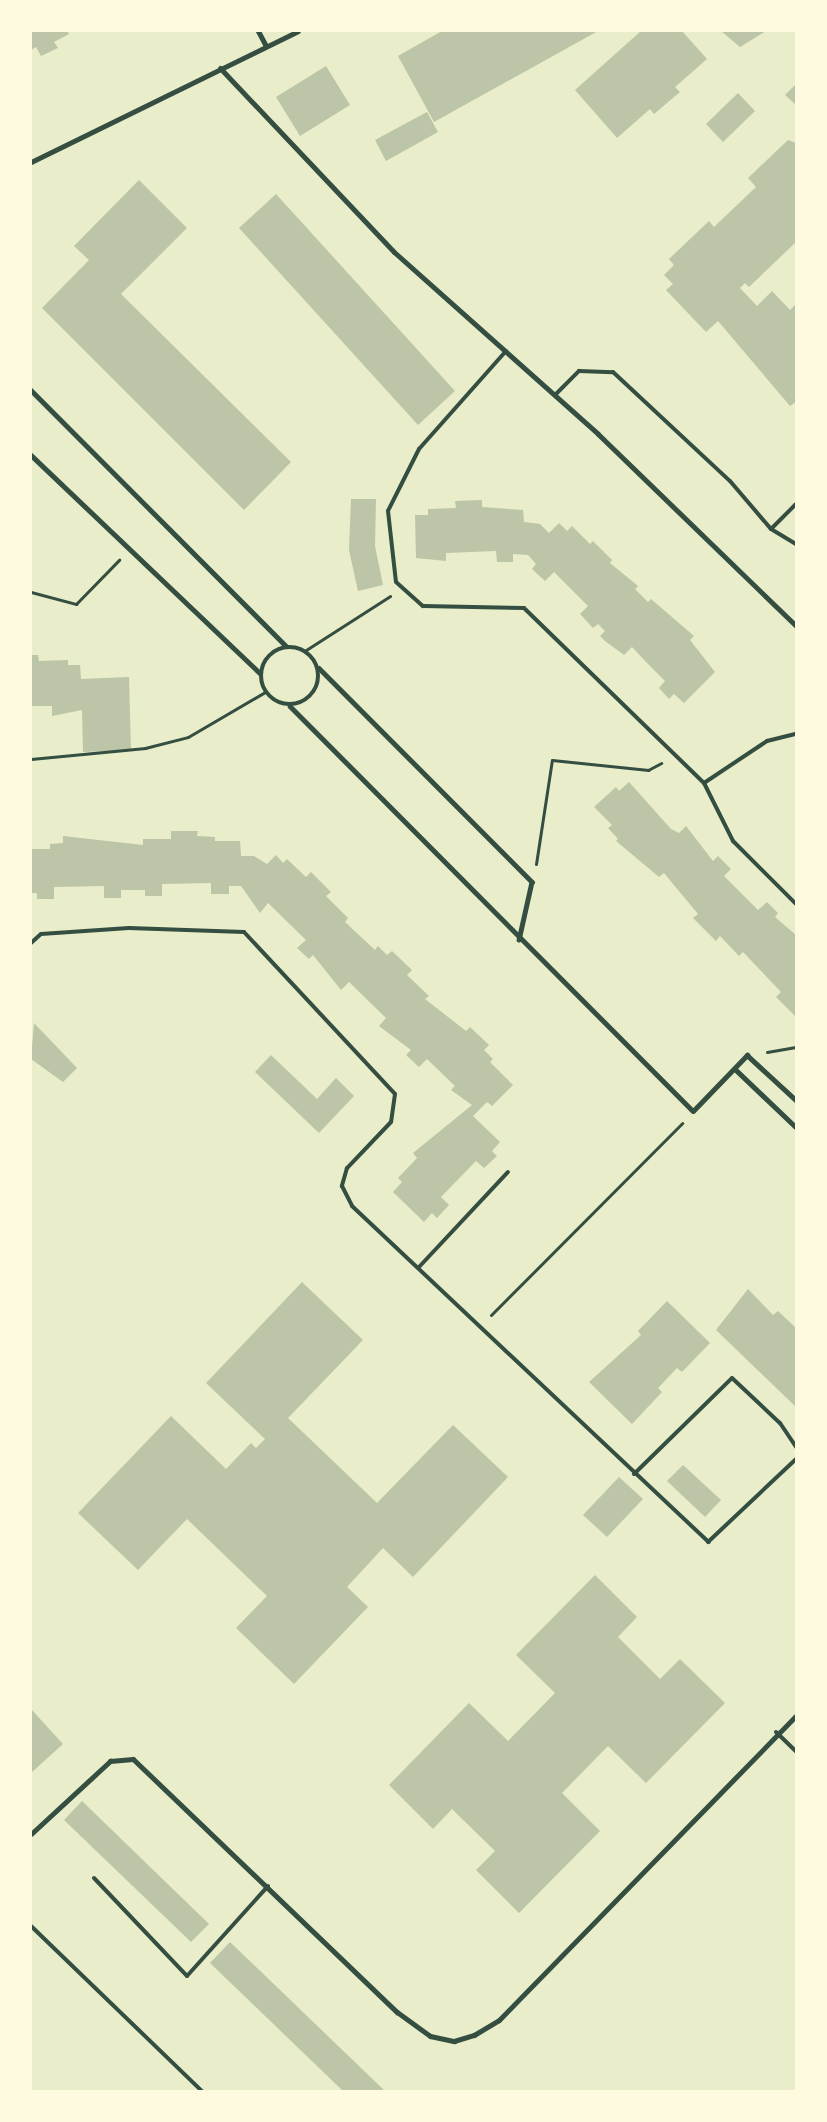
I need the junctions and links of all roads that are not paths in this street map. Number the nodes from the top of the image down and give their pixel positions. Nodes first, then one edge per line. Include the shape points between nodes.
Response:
1 (258, 31) edge
2 (298, 31) edge
3 (266, 46) junction
4 (220, 68) junction
5 (31, 162) edge
6 (506, 351) junction
7 (31, 390) edge
8 (555, 395) junction
9 (31, 455) edge
10 (796, 504) edge
11 (771, 529) junction
12 (796, 544) edge
13 (796, 626) edge
14 (286, 646) junction
15 (318, 668) junction
16 (260, 673) junction
17 (290, 706) junction
18 (796, 734) edge
19 (704, 783) junction
20 (796, 904) edge
21 (518, 940) junction
22 (31, 943) edge
23 (735, 1069) junction
24 (796, 1100) edge
25 (796, 1127) edge
26 (508, 1172) dead end
27 (419, 1267) junction
28 (796, 1447) edge
29 (796, 1459) edge
30 (634, 1474) junction
31 (796, 1716) edge
32 (776, 1732) junction
33 (796, 1751) edge
34 (31, 1834) edge
35 (94, 1878) dead end
36 (268, 1886) junction
37 (31, 1926) edge
38 (202, 2091) edge

1 - 3 street
2 - 3 street
3 - 4 street
4 - 5 street
4 - 6 street via 394,252
6 - 8 street
6 - 19 lane via 419,449 388,511 396,582 423,606 524,608
7 - 14 street
8 - 11 lane via 579,371 613,372 730,481
8 - 13 street via 707,536
9 - 16 street
10 - 11 lane
11 - 12 lane
14 - 15 street via 306,650
14 - 16 street via 269,655
15 - 17 street via 319,679 310,698
15 - 21 street via 532,882
16 - 17 street via 265,692
17 - 21 street
18 - 19 lane via 767,741
19 - 20 lane via 733,841
21 - 23 street via 693,1111
22 - 27 lane via 42,934 129,928 244,932 395,1094 391,1122 347,1168 342,1186 352,1206
23 - 24 street via 747,1055
23 - 25 street
26 - 27 lane
27 - 30 lane via 482,1324
28 - 30 lane via 780,1423 732,1378
29 - 30 lane via 708,1542
31 - 32 street
32 - 33 lane
32 - 36 street via 499,2020 474,2036 454,2042 430,2036 396,2012
34 - 36 street via 110,1761 133,1760
35 - 36 lane via 187,1976
37 - 38 lane

